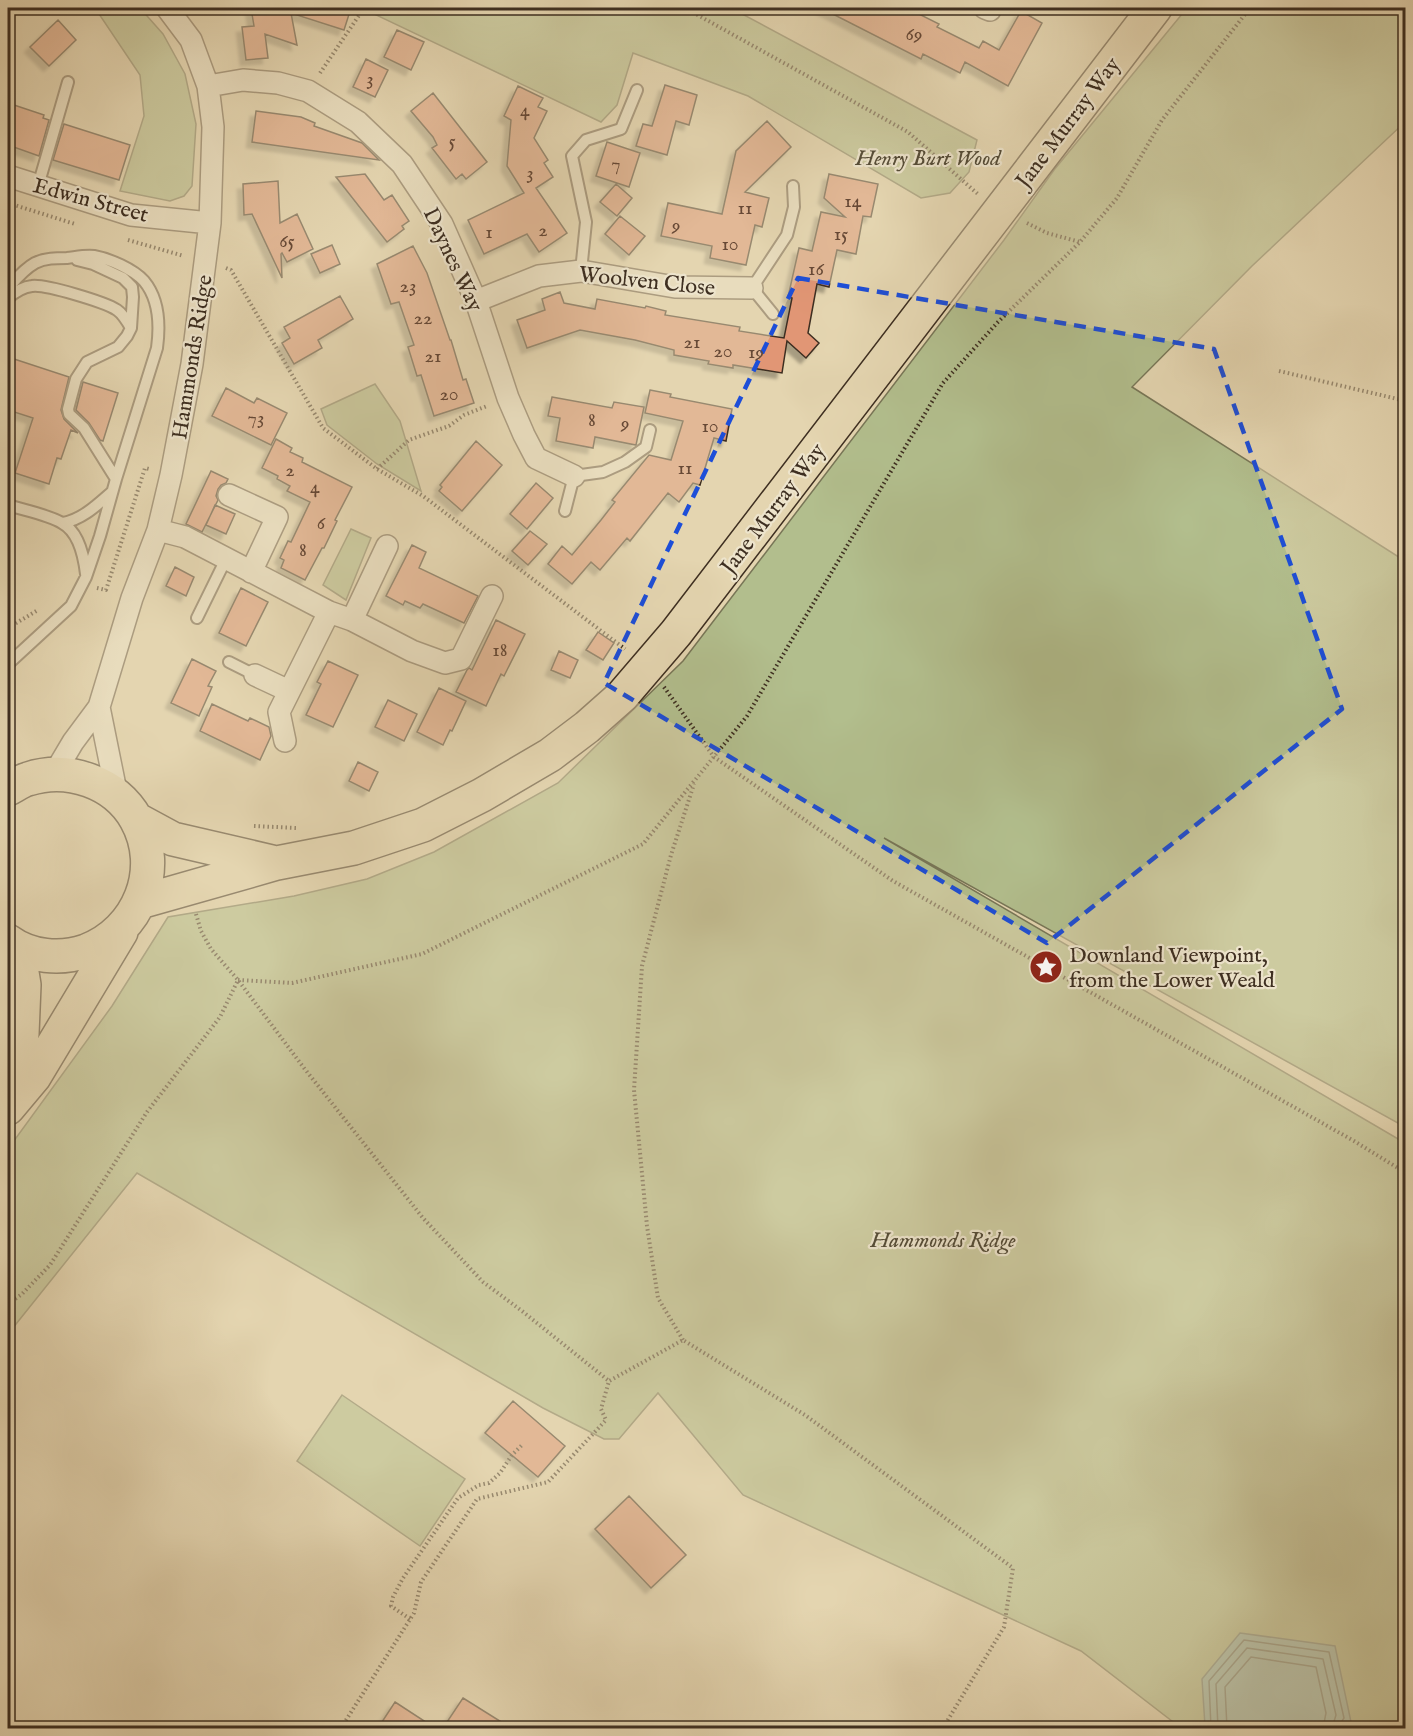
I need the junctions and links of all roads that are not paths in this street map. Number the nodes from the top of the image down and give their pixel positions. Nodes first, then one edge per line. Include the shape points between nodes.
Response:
1 (13, 8) edge
2 (167, 8) edge
3 (1155, 8) edge
4 (8, 13) edge
5 (68, 82) dead end
6 (208, 86) junction
7 (637, 90) dead end
8 (8, 176) edge
9 (38, 186) junction
10 (793, 186) dead end
11 (210, 223) junction
12 (68, 258) junction
13 (581, 271) junction
14 (8, 288) edge
15 (752, 288) junction
16 (8, 298) edge
17 (476, 301) junction
18 (772, 314) dead end
19 (131, 328) junction
20 (650, 430) dead end
21 (574, 477) junction
22 (116, 480) junction
23 (112, 491) junction
24 (229, 495) dead end
25 (8, 505) edge
26 (565, 511) dead end
27 (63, 523) junction
28 (158, 530) junction
29 (387, 546) dead end
30 (226, 559) junction
31 (251, 572) junction
32 (86, 577) junction
33 (492, 596) dead end
34 (329, 612) junction
35 (197, 618) dead end
36 (352, 620) junction
37 (229, 662) dead end
38 (8, 664) edge
39 (255, 675) joint
40 (289, 691) junction
41 (99, 707) junction
42 (285, 741) dead end
43 (24, 779) edge
44 (126, 807) junction
45 (277, 863) junction
46 (132, 915) junction
47 (13, 944) edge
48 (8, 1083) edge
49 (8, 1108) edge

1 - 4 lane
2 - 6 street, Hammonds Ridge via 191,40
3 - 45 main road, Jane Murray Way via 676,633 622,696 550,755 423,825 354,848
5 - 9 lane
6 - 11 street, Hammonds Ridge via 213,127
6 - 17 street, Daynes Way via 243,80 278,83 308,91 358,122 402,164 442,224
7 - 13 lane via 621,129 586,140 572,156 586,222
8 - 9 street, Edwin Street
9 - 11 street, Edwin Street via 131,215
10 - 15 lane via 794,207 787,235
11 - 28 street, Hammonds Ridge via 192,364
12 - 14 lane via 49,258 34,264
12 - 19 lane via 93,264 129,283 134,297
12 - 22 lane via 94,256 137,275 149,290 158,314 157,348
13 - 15 street, Woolven Close via 675,287
13 - 17 street, Woolven Close via 539,276
15 - 18 lane
16 - 19 lane via 34,285 65,291 118,310
17 - 21 street, Daynes Way via 508,398 536,458
19 - 22 lane via 123,343 87,362 76,379 68,408
20 - 21 lane via 646,447 625,462 603,472
21 - 26 lane
22 - 23 lane
23 - 27 lane via 88,513
23 - 32 lane
24 - 31 street via 277,517
25 - 27 lane
27 - 32 lane via 79,543
28 - 30 street via 184,537
28 - 41 street, Hammonds Ridge via 132,598
29 - 36 street
30 - 31 street
30 - 35 lane via 199,602
31 - 34 street
32 - 38 lane via 71,606
33 - 36 street via 461,658 445,663
34 - 36 street
34 - 40 street
37 - 39 lane
39 - 40 street
40 - 42 street via 279,712
41 - 43 street, Hammonds Ridge via 74,742
41 - 44 street, Hammonds Ridge
43 - 44 main road, Jane Murray Way via 77,776 98,784
44 - 45 main road, Jane Murray Way via 173,838
44 - 46 main road via 146,845 148,874
45 - 46 main road, Jane Murray Way via 193,886
46 - 47 main road, Jane Murray Way via 100,945 74,955 45,956
46 - 49 main road via 34,1077
47 - 48 main road via 24,986 22,1034

